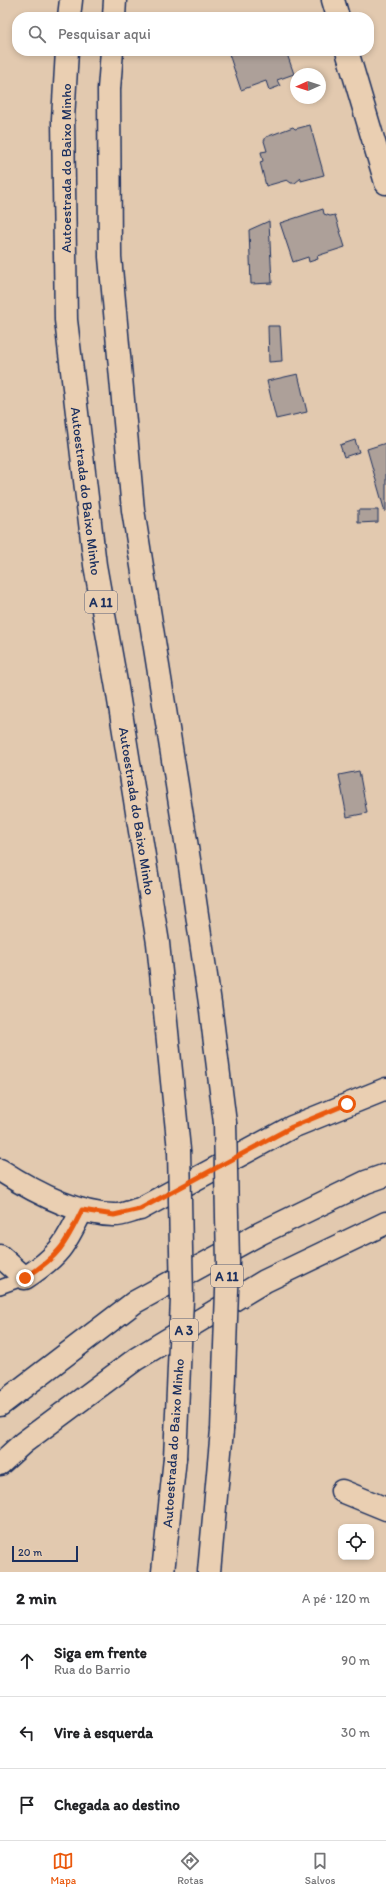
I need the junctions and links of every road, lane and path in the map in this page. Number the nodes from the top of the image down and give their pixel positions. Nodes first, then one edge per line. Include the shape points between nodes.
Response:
1 (70, 0) edge
2 (115, 0) edge
3 (333, 0) edge
4 (70, 12) edge
5 (114, 12) edge
6 (337, 12) edge
7 (68, 56) edge
8 (112, 56) edge
9 (348, 56) edge
10 (386, 183) edge
11 (386, 1089) edge
12 (0, 1170) edge
13 (386, 1175) edge
14 (82, 1210) junction
15 (386, 1223) edge
16 (0, 1256) edge
17 (25, 1278) junction
18 (0, 1287) edge
19 (0, 1405) edge
20 (0, 1464) edge
21 (342, 1490) dead end
22 (386, 1508) edge
23 (163, 1572) edge
24 (209, 1572) edge

1 - 4 main road
2 - 5 main road
3 - 6 main road
7 - 23 main road, Autoestrada do Baixo Minho / A 11, bridge via 63,119 66,320 94,565 117,688 158,943 179,1150 182,1298 175,1458
8 - 24 main road, A 11, bridge via 109,89 110,256 133,510 189,860 226,1123 228,1263 222,1430
9 - 10 main road
11 - 14 main road via 292,1127 140,1209 114,1215
12 - 14 main road via 29,1189
13 - 19 main road via 366,1182 261,1233 135,1302
14 - 17 main road via 64,1245 46,1265
15 - 20 main road, A 3 via 265,1281 136,1359 23,1443
16 - 17 main road
17 - 18 lane
21 - 22 main road

